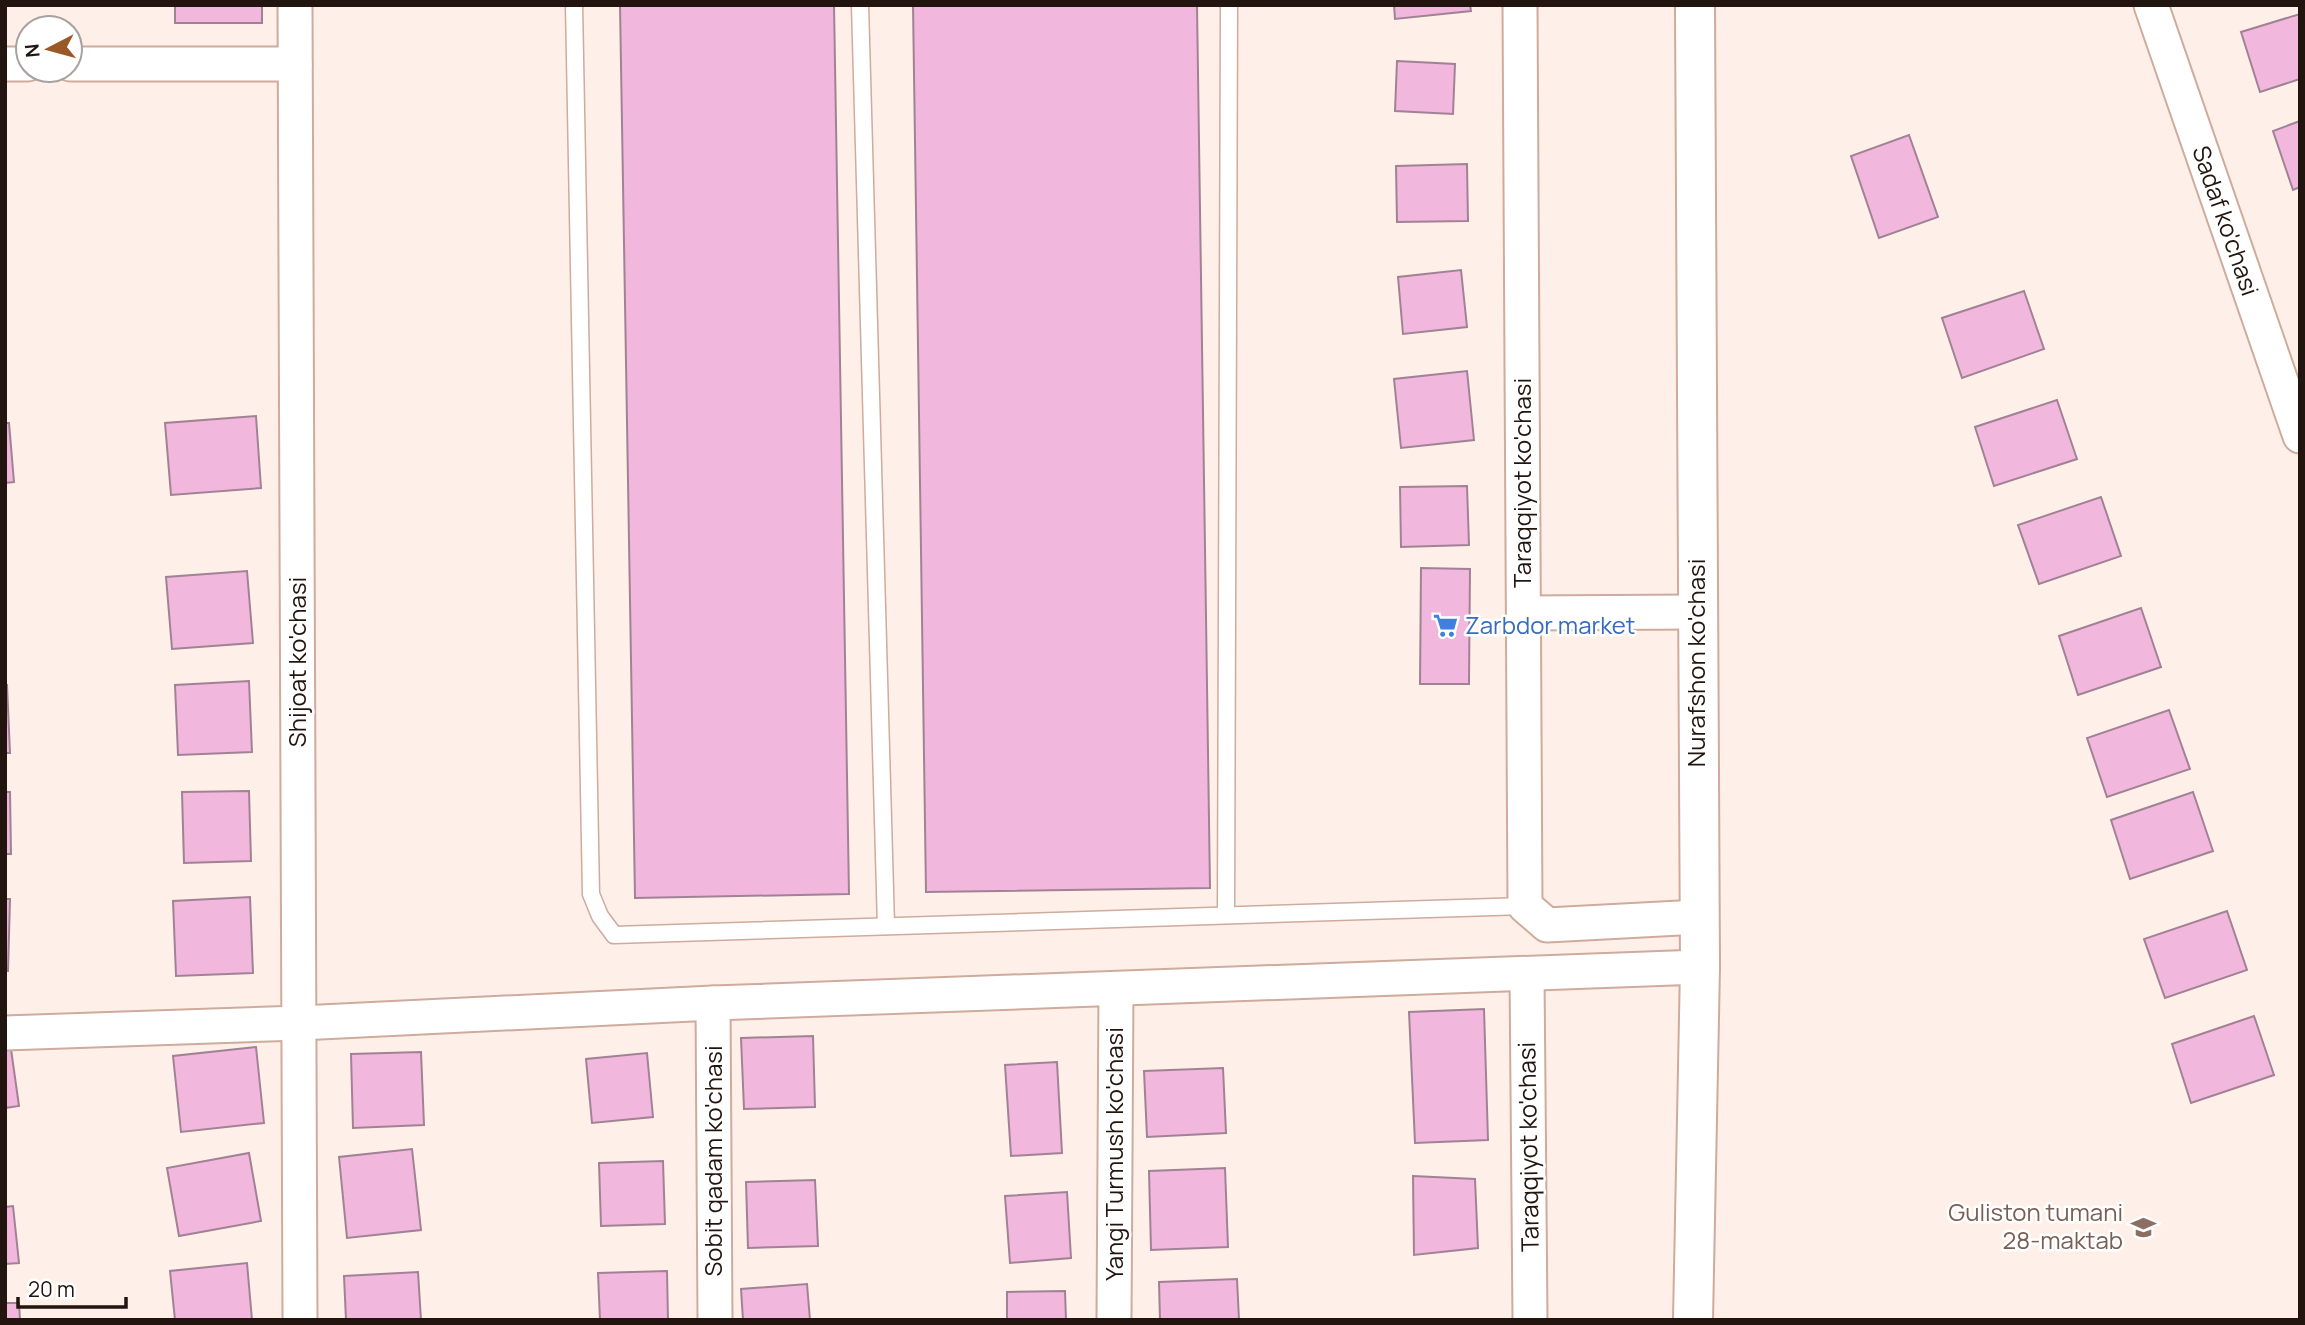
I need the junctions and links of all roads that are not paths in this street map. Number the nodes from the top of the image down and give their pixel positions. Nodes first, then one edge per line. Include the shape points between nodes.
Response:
1 (295, 5) edge
2 (574, 5) edge
3 (860, 5) edge
4 (1229, 5) edge
5 (1520, 5) edge
6 (1695, 5) edge
7 (2151, 5) edge
8 (84, 64) edge
9 (295, 64) junction
10 (2300, 436) edge
11 (1696, 612) junction
12 (1524, 613) junction
13 (1525, 906) junction
14 (1226, 915) junction
15 (1699, 917) junction
16 (886, 926) junction
17 (1700, 967) junction
18 (1527, 974) junction
19 (1115, 989) junction
20 (713, 1003) junction
21 (300, 1023) junction
22 (5, 1033) edge
23 (300, 1320) edge
24 (715, 1320) edge
25 (1114, 1320) edge
26 (1530, 1320) edge
27 (1693, 1320) edge

1 - 9 street, Shijoat ko'chasi
2 - 16 lane via 591,894 614,935
3 - 16 lane
4 - 14 lane
5 - 12 street, Taraqqiyot ko'chasi
6 - 11 street, Nurafshon ko'chasi
7 - 10 street, Sadaf ko'chasi
8 - 9 street
9 - 21 street, Shijoat ko'chasi
11 - 12 street
11 - 15 street, Nurafshon ko'chasi
12 - 13 street, Taraqqiyot ko'chasi
13 - 14 lane
13 - 15 street via 1547,925
14 - 16 lane
15 - 17 street, Nurafshon ko'chasi
17 - 18 street
17 - 27 street, Nurafshon ko'chasi
18 - 19 street
18 - 26 street, Taraqqiyot ko'chasi
19 - 20 street
19 - 25 street, Yangi Turmush ko'chasi
20 - 21 street
20 - 24 street, Sobit qadam ko'chasi
21 - 22 street
21 - 23 street, Shijoat ko'chasi

